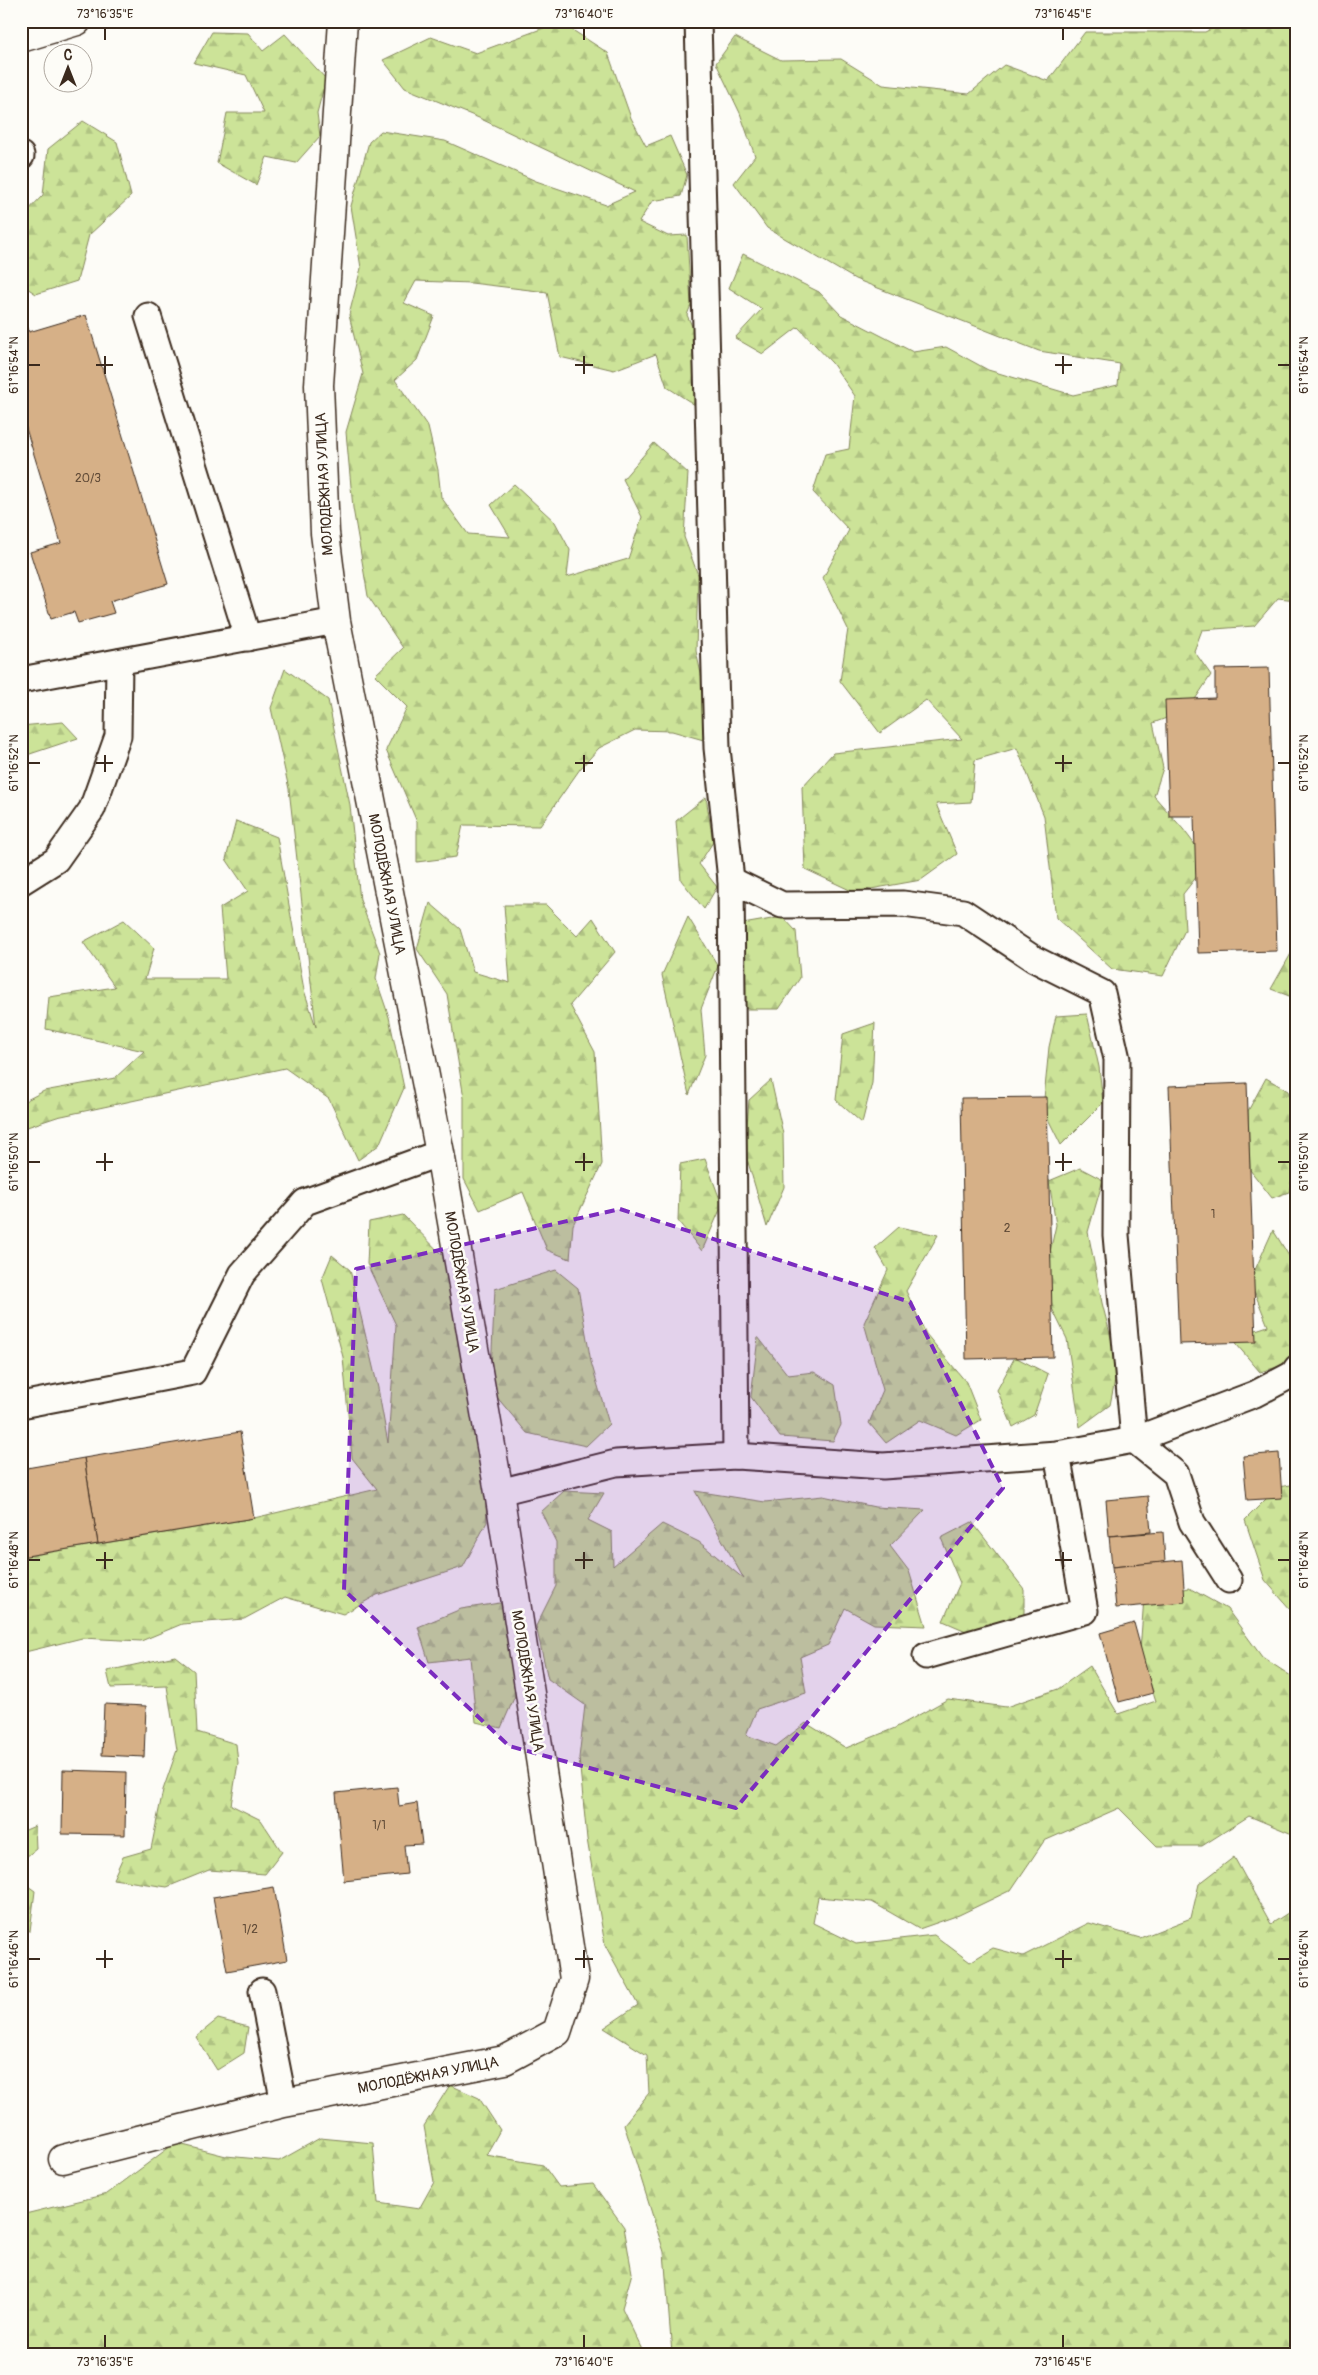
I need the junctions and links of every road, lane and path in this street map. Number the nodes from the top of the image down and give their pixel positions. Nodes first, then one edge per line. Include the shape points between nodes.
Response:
1 (77, 21) edge
2 (343, 21) edge
3 (698, 21) edge
4 (21, 38) edge
5 (148, 316) dead end
6 (336, 621) junction
7 (248, 638) junction
8 (119, 662) junction
9 (21, 680) edge
10 (731, 880) junction
11 (21, 882) edge
12 (440, 1153) junction
13 (1297, 1368) edge
14 (21, 1404) edge
15 (1134, 1440) junction
16 (1057, 1454) junction
17 (736, 1456) junction
18 (499, 1492) junction
19 (1229, 1580) dead end
20 (926, 1656) dead end
21 (262, 1991) dead end
22 (284, 2103) junction
23 (63, 2159) dead end

1 - 4 street
2 - 6 street, МОЛОДЁЖНАЯ УЛИЦА via 319,385 325,533
3 - 10 lane via 717,748
5 - 7 lane
6 - 7 lane
6 - 12 street, МОЛОДЁЖНАЯ УЛИЦА
7 - 8 lane
8 - 9 lane
8 - 11 lane via 118,736 92,808 56,860
10 - 15 lane via 782,905 903,904 963,912 1034,959 1102,993 1117,1059 1116,1235
10 - 17 lane
12 - 14 lane via 305,1202 242,1274 193,1372
12 - 18 street, МОЛОДЁЖНАЯ УЛИЦА
13 - 15 lane via 1293,1374 1255,1394
15 - 16 lane
15 - 19 lane via 1176,1474 1192,1522
16 - 17 lane via 883,1466
16 - 20 lane via 1085,1611
17 - 18 lane via 616,1463
18 - 22 street, МОЛОДЁЖНАЯ УЛИЦА via 574,1979 557,2032 505,2060
21 - 22 lane
22 - 23 street, МОЛОДЁЖНАЯ УЛИЦА

